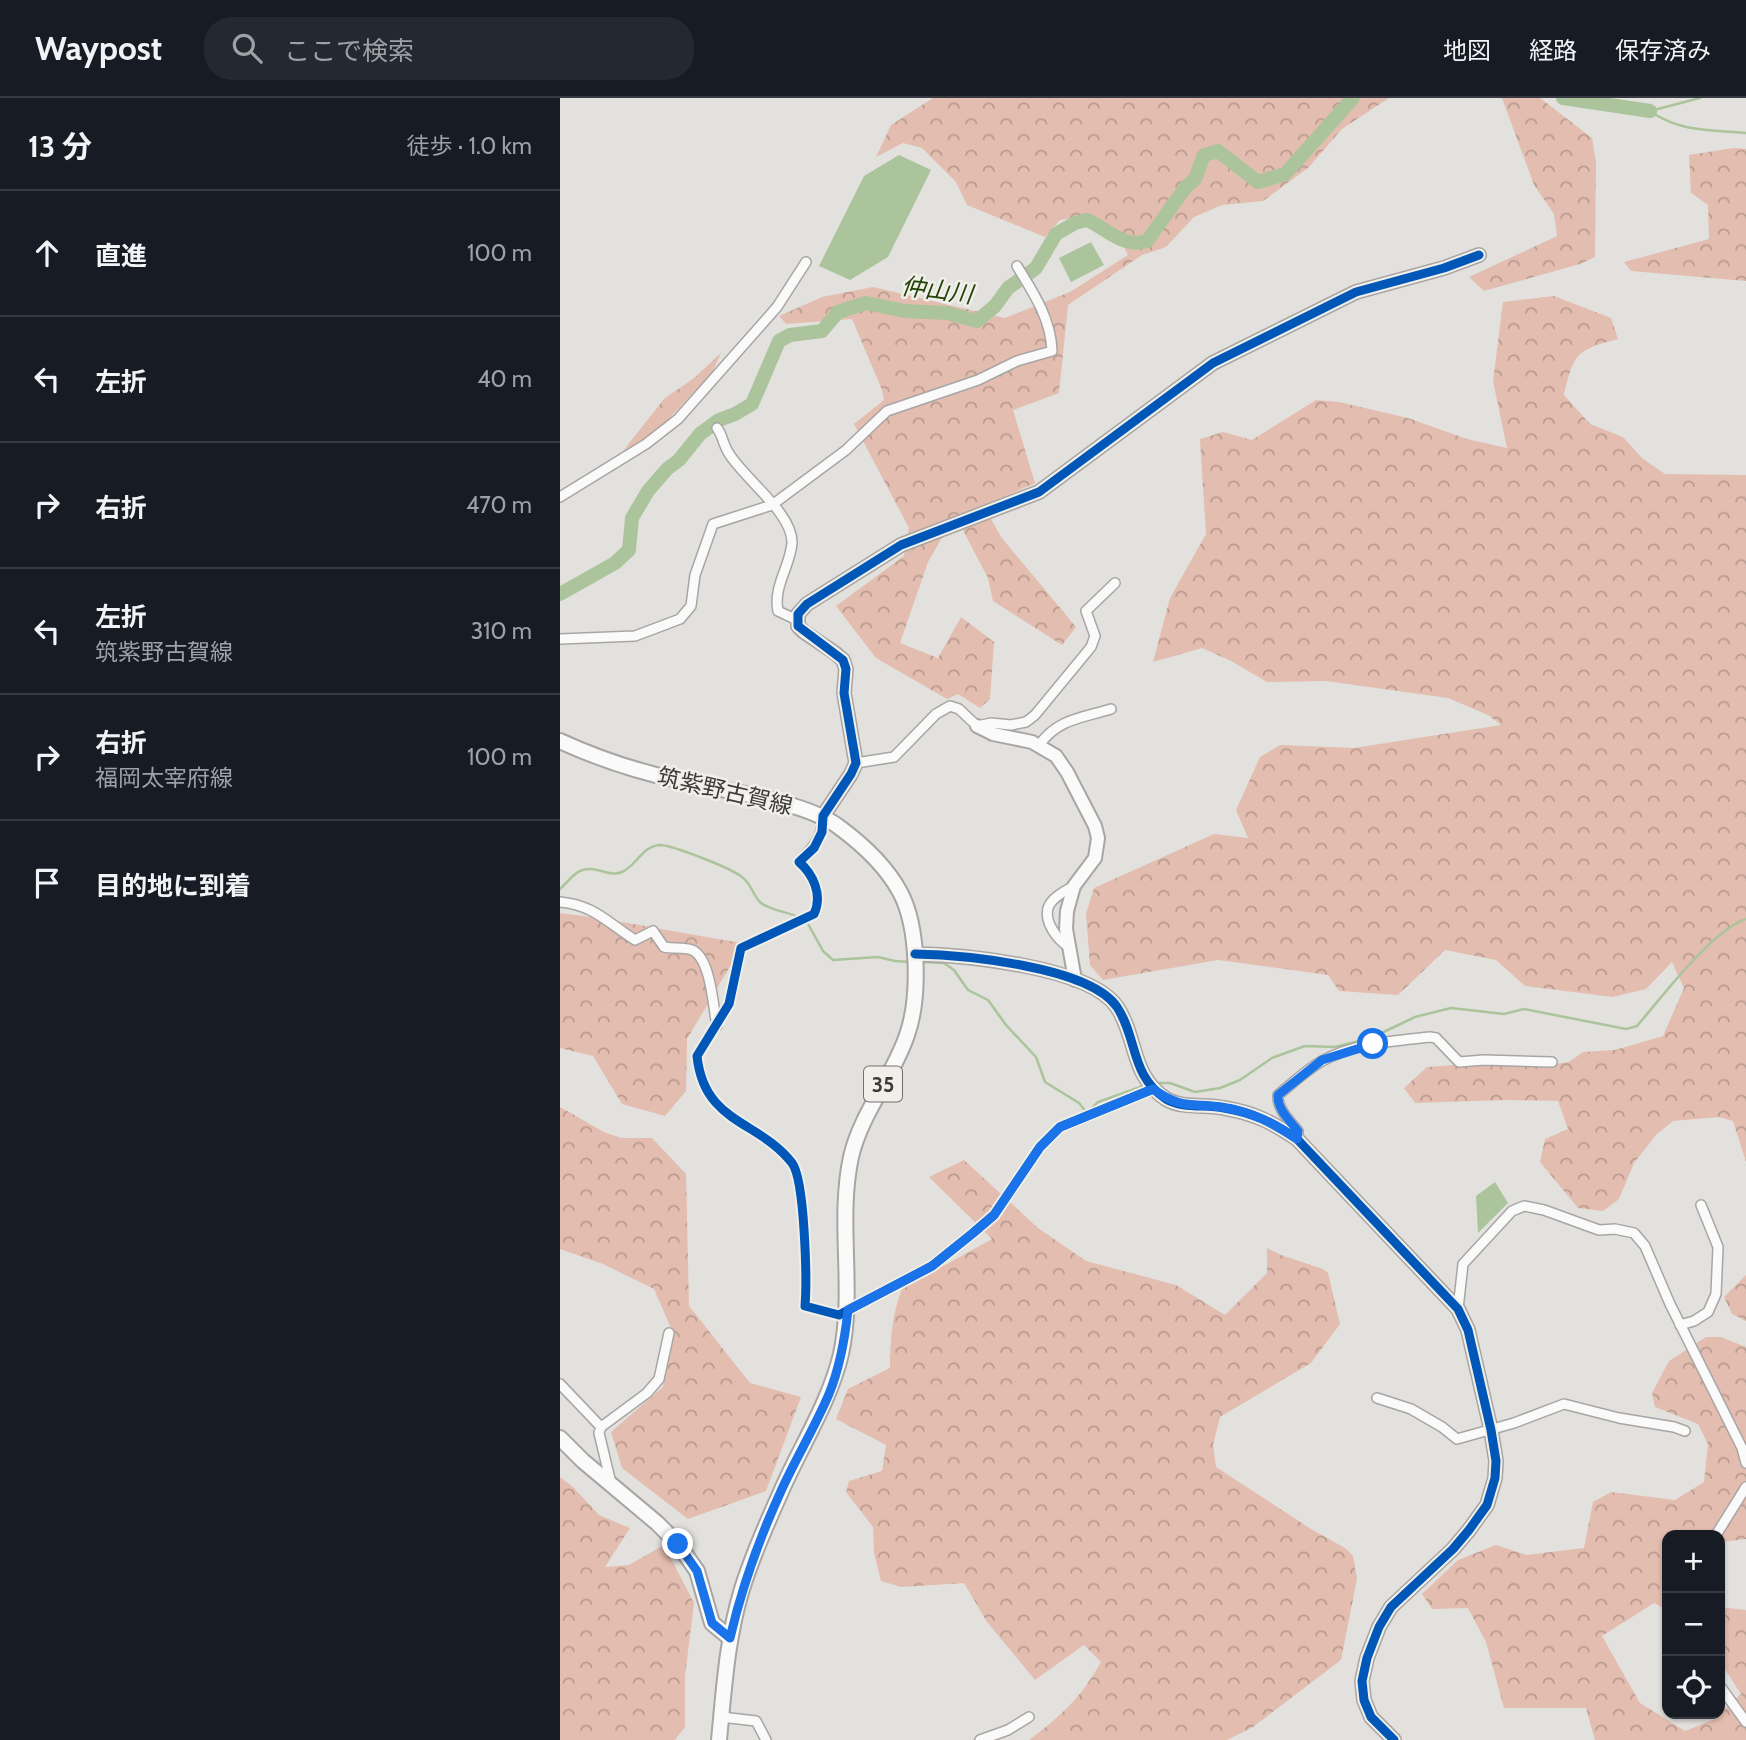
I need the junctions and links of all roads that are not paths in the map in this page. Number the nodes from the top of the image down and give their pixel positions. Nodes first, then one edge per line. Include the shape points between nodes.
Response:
1 (1479, 254) dead end
2 (806, 262) dead end
3 (1017, 266) dead end
4 (717, 428) dead end
5 (560, 497) edge
6 (772, 505) junction
7 (1115, 583) dead end
8 (797, 620) junction
9 (560, 639) edge
10 (1111, 709) dead end
11 (977, 726) junction
12 (560, 741) edge
13 (1039, 745) junction
14 (856, 763) junction
15 (822, 816) junction
16 (1074, 886) junction
17 (560, 902) edge
18 (1069, 947) junction
19 (915, 954) junction
20 (1075, 980) junction
21 (717, 1026) junction
22 (1552, 1062) dead end
23 (1153, 1089) junction
24 (1297, 1139) junction
25 (1701, 1205) dead end
26 (1458, 1309) junction
27 (848, 1310) junction
28 (1680, 1325) junction
29 (669, 1333) dead end
30 (560, 1384) edge
31 (1377, 1398) dead end
32 (601, 1427) junction
33 (1491, 1430) junction
34 (1685, 1431) dead end
35 (560, 1438) edge
36 (1746, 1463) edge
37 (608, 1483) junction
38 (1746, 1487) edge
39 (1719, 1530) edge
40 (730, 1638) junction
41 (1725, 1693) edge
42 (721, 1717) junction
43 (1029, 1717) dead end
44 (1746, 1722) edge
45 (719, 1740) edge
46 (766, 1740) edge
47 (980, 1740) edge
48 (1394, 1740) edge

1 - 8 street via 1356,292 1213,363 1039,492 901,545 807,604
2 - 5 street via 777,307 678,419
3 - 6 street via 1037,297 1052,351 887,411 846,450
4 - 6 street via 730,455
6 - 8 street via 785,519 792,542 775,598 778,611
6 - 9 street via 713,524 695,575 691,606 680,619 635,636
7 - 11 street via 1086,611 1095,636 1091,647 1035,716 1011,725
8 - 14 street via 804,632 843,660
10 - 13 street via 1058,725
11 - 13 street
11 - 14 street via 950,706 936,714 894,757
12 - 15 main road, 筑紫野古賀線 / 35 via 597,758
13 - 16 street via 1062,762 1098,838 1095,858
14 - 15 street
15 - 19 main road, 筑紫野古賀線 / 35 via 880,863 900,891
15 - 21 street via 822,832 799,862 811,873 818,906 814,914 741,948 729,1004
16 - 18 street via 1067,911
16 - 18 street via 1048,908 1059,941
17 - 21 street via 604,916 635,940 653,932 664,947 699,953 711,987
18 - 20 street
19 - 20 street via 1013,962
19 - 27 main road, 筑紫野古賀線 / 35 via 915,1002 907,1036 852,1153 846,1187
20 - 23 street via 1104,993 1117,1006 1139,1070
21 - 27 street via 697,1056 700,1077 719,1108 771,1142 797,1172 803,1196 805,1306 839,1315
22 - 24 street via 1459,1062 1430,1037 1355,1049 1322,1060 1278,1095 1298,1131
23 - 24 street via 1170,1101 1254,1115
23 - 27 street via 1060,1127 1040,1147 994,1215 932,1266
24 - 26 street
25 - 28 street via 1718,1247 1716,1294 1708,1312
26 - 28 street via 1468,1256 1512,1211 1532,1206 1598,1230 1634,1233 1645,1245
26 - 33 street via 1468,1330
27 - 40 main road, 筑紫野古賀線 / 35 via 829,1392 759,1544 741,1590
28 - 36 street
29 - 32 street via 659,1379
30 - 32 street
31 - 33 street via 1410,1409 1457,1439
32 - 37 street
33 - 34 street via 1564,1404
33 - 48 street via 1496,1461 1487,1505 1453,1549 1391,1607 1367,1658 1364,1700 1371,1717
35 - 37 main road
37 - 40 main road via 657,1523 690,1558 712,1623
38 - 39 street
40 - 42 main road, 筑紫野古賀線 / 35
41 - 44 street
42 - 45 main road, 筑紫野古賀線 / 35
42 - 46 street via 756,1721
43 - 47 street

